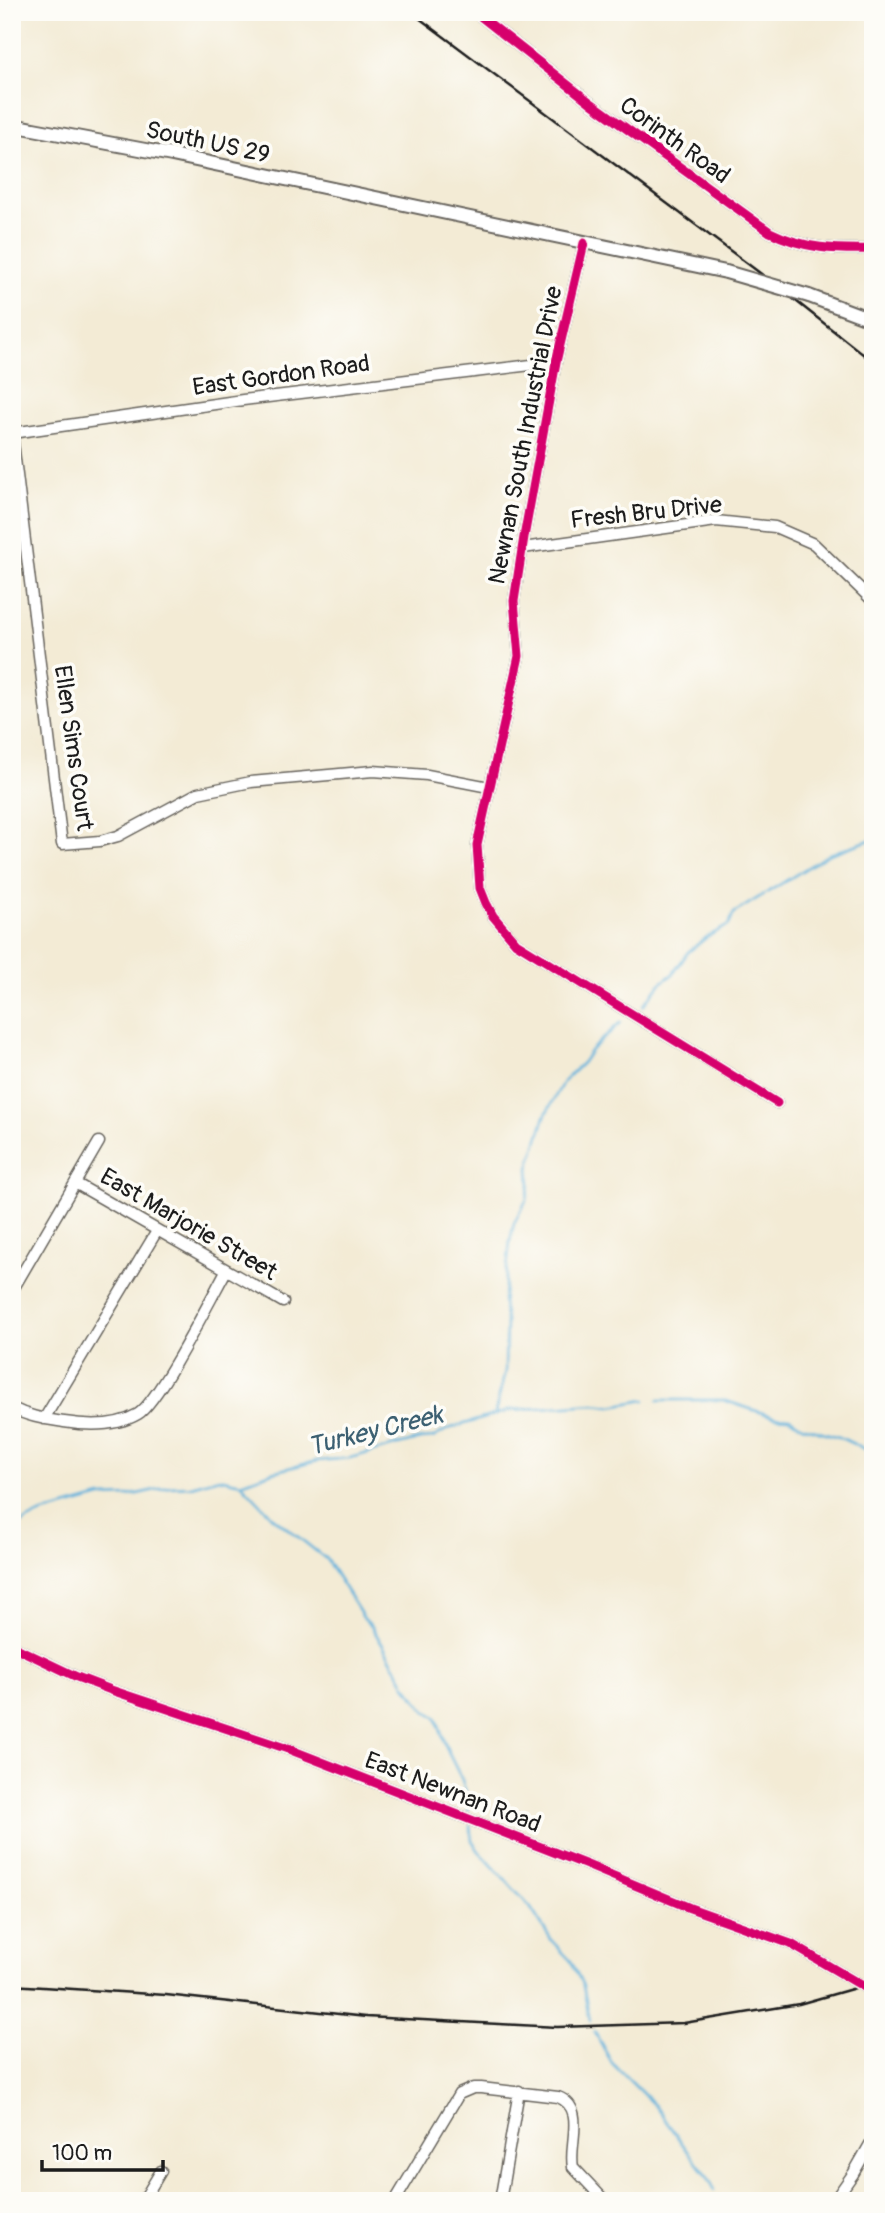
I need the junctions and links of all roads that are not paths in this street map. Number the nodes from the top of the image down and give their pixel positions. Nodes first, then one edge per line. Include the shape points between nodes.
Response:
1 (475, 12) edge
2 (12, 125) edge
3 (584, 243) junction
4 (873, 249) edge
5 (873, 320) edge
6 (556, 362) junction
7 (12, 433) edge
8 (523, 548) junction
9 (873, 601) edge
10 (489, 787) junction
11 (777, 1103) dead end
12 (99, 1142) dead end
13 (75, 1183) junction
14 (157, 1231) junction
15 (226, 1271) junction
16 (12, 1291) edge
17 (284, 1302) dead end
18 (12, 1408) edge
19 (44, 1419) junction
20 (12, 1646) edge
21 (873, 1992) edge
22 (519, 2091) junction
23 (873, 2139) edge
24 (161, 2171) dead end
25 (143, 2201) edge
26 (395, 2201) edge
27 (500, 2201) edge
28 (605, 2201) edge
29 (834, 2201) edge

1 - 4 street, Corinth Road via 591,103 770,232 820,249
2 - 3 main road, South US 29
3 - 5 main road, South US 29, bridge via 726,272
3 - 6 street, Newnan South Industrial Drive
6 - 7 street, East Gordon Road
6 - 8 street, Newnan South Industrial Drive
7 - 10 street, Ellen Sims Court via 62,844 118,836 198,793 251,782 373,771
8 - 9 street, Fresh Bru Drive via 716,521 775,527 814,544
8 - 10 street, Newnan South Industrial Drive via 514,601 519,656
10 - 11 street, Newnan South Industrial Drive via 477,845 480,888 493,915 516,943
12 - 13 street
13 - 14 street, East Marjorie Street
13 - 16 street
14 - 15 street, East Marjorie Street
14 - 19 street
15 - 17 street, East Marjorie Street
15 - 19 street via 159,1389 140,1413 89,1426
18 - 19 street
20 - 21 street, East Newnan Road via 100,1685 292,1750 792,1944
22 - 26 street via 473,2088 460,2094
22 - 27 street
22 - 28 street via 558,2096 570,2105 575,2119 573,2167
23 - 29 street
24 - 25 street

